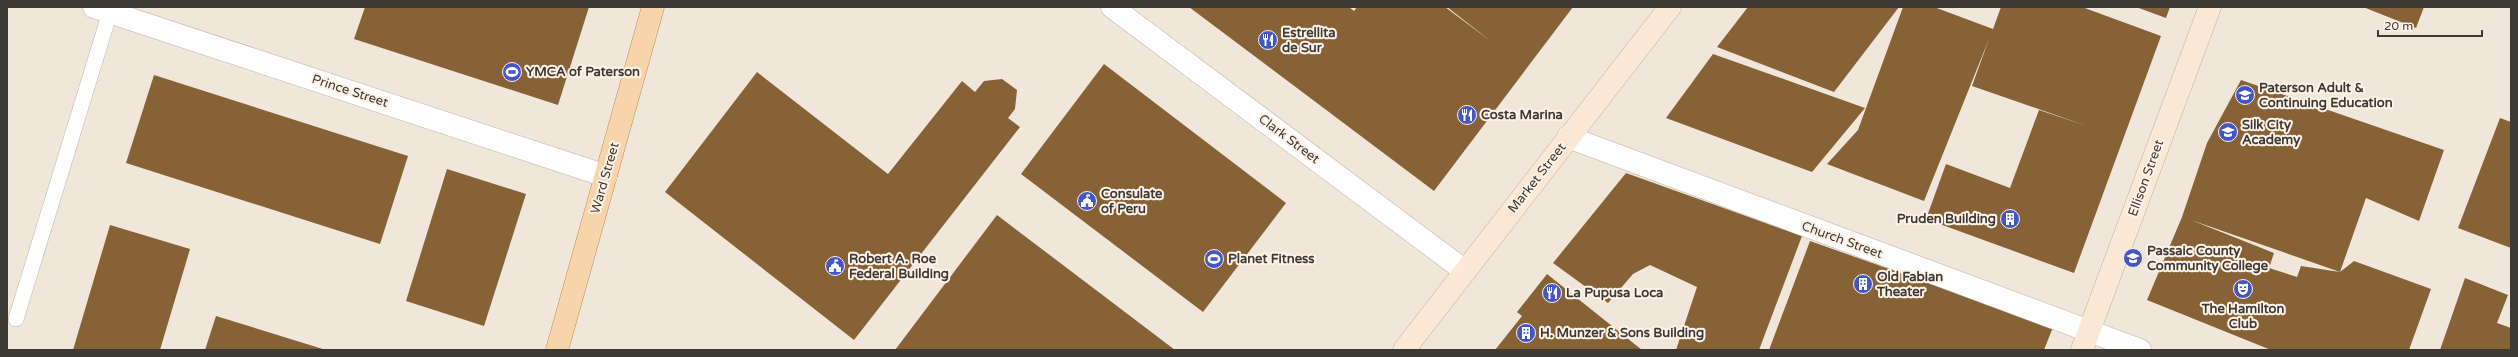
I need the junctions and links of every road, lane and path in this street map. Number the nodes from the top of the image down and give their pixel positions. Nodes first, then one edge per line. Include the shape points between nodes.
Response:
1 (653, 7) edge
2 (1112, 7) edge
3 (1670, 7) edge
4 (2210, 7) edge
5 (102, 9) edge
6 (135, 13) edge
7 (1568, 137) junction
8 (606, 176) junction
9 (1465, 271) junction
10 (16, 319) dead end
11 (2086, 341) edge
12 (557, 350) edge
13 (1404, 350) edge
14 (2140, 350) edge

1 - 8 main road, Ward Street
2 - 9 street, Clark Street
3 - 7 main road, Market Street
4 - 11 main road, Ellison Street
5 - 6 street, Prince Street
5 - 10 lane
6 - 8 street, Prince Street
7 - 9 main road, Market Street
7 - 11 street, Church Street
8 - 12 main road, Ward Street
9 - 13 main road, Market Street
11 - 14 street, Church Street

